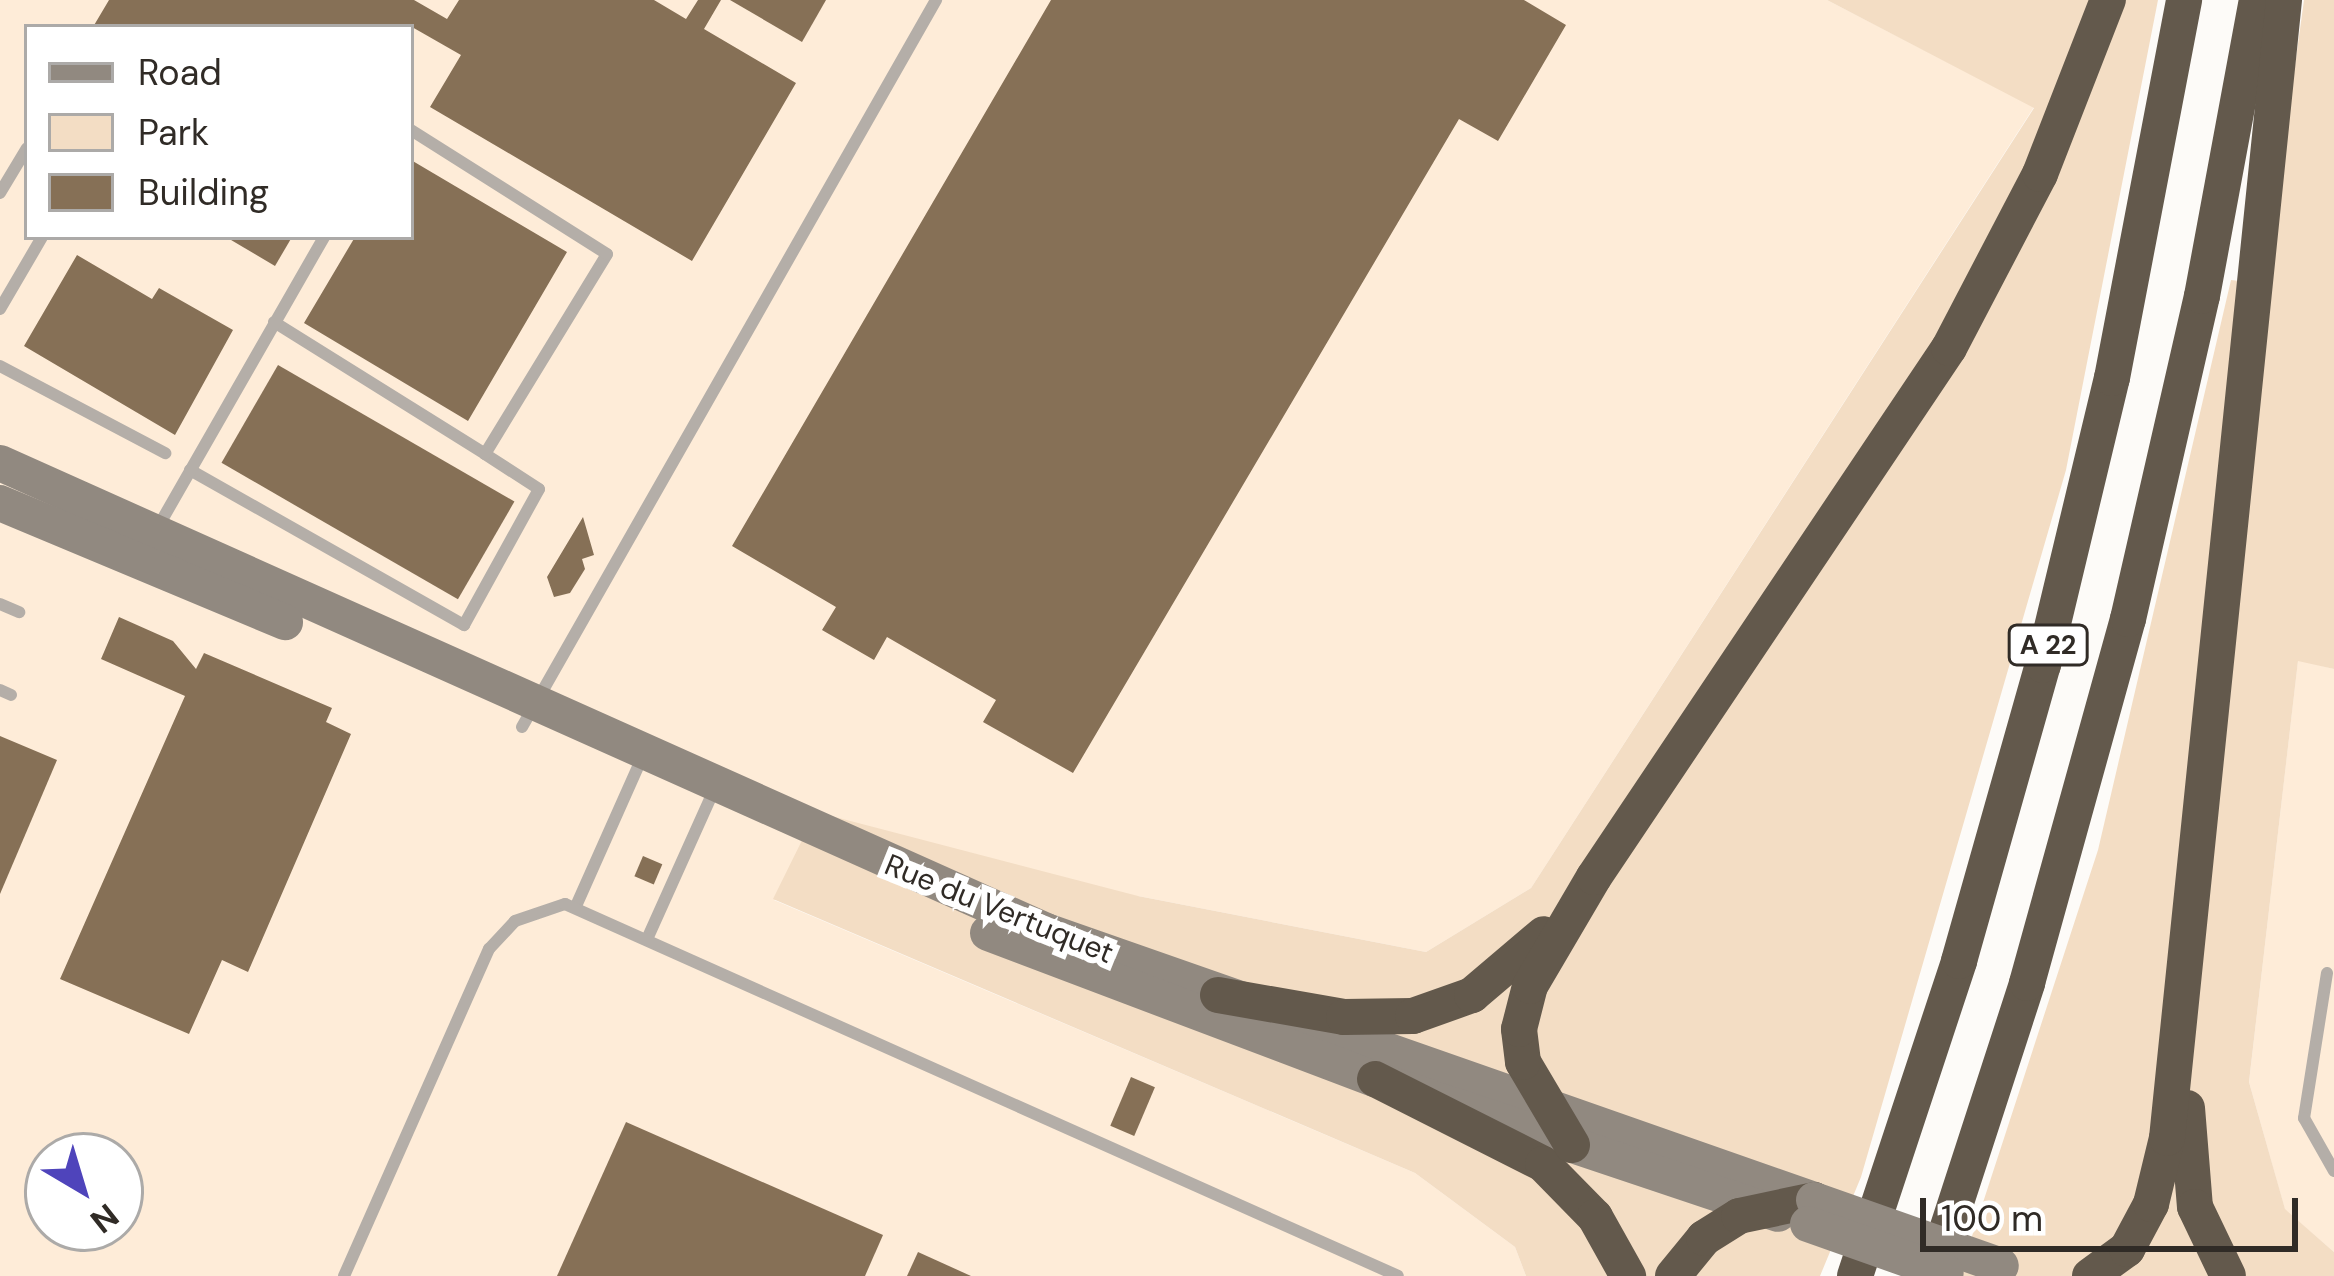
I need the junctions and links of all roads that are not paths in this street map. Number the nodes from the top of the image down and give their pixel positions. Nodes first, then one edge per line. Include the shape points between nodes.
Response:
1 (936, 0) edge
2 (2108, 0) edge
3 (2184, 0) edge
4 (2257, 0) edge
5 (2284, 0) edge
6 (414, 132) edge
7 (24, 153) edge
8 (0, 193) edge
9 (40, 240) edge
10 (322, 240) edge
11 (0, 309) edge
12 (274, 322) junction
13 (0, 366) edge
14 (165, 453) dead end
15 (485, 454) junction
16 (0, 464) edge
17 (190, 470) junction
18 (0, 503) edge
19 (147, 549) junction
20 (0, 604) edge
21 (19, 612) dead end
22 (528, 717) junction
23 (638, 767) junction
24 (710, 798) junction
25 (1594, 878) junction
26 (576, 906) junction
27 (648, 937) junction
28 (2327, 974) dead end
29 (2184, 989) junction
30 (1217, 994) junction
31 (1375, 1078) junction
32 (1546, 1108) junction
33 (1572, 1145) junction
34 (2334, 1171) edge
35 (1760, 1208) junction
36 (1811, 1212) junction
37 (2015, 1271) edge
38 (344, 1276) edge
39 (1398, 1276) edge
40 (1628, 1276) edge
41 (1673, 1276) edge
42 (1855, 1276) edge
43 (1931, 1276) edge
44 (1955, 1276) edge
45 (2090, 1276) edge
46 (2228, 1276) edge

1 - 22 lane
2 - 25 highway via 2040,175 1939,365
3 - 42 highway, A 22 via 2112,378 2054,620 1965,940
4 - 43 highway, A 22 via 2197,319 2128,619 2027,983
5 - 29 highway
6 - 15 lane via 607,254
7 - 8 lane
9 - 11 lane
10 - 12 lane
12 - 15 lane
12 - 17 lane
13 - 14 lane
15 - 17 lane via 538,489 464,625
16 - 19 street, Rue du Vertuquet
17 - 19 lane
18 - 19 street, Rue du Vertuquet
19 - 22 street, Rue du Vertuquet
20 - 21 lane
22 - 23 street, Rue du Vertuquet
23 - 24 street, Rue du Vertuquet
23 - 26 lane
24 - 27 lane
24 - 30 street, Rue du Vertuquet
24 - 31 street, Rue du Vertuquet via 1036,954
25 - 30 highway via 1508,970 1433,1011 1344,1017
25 - 32 highway via 1521,1012 1523,1062
26 - 27 lane
26 - 38 lane via 527,914 489,949
27 - 39 lane
28 - 34 lane via 2304,1118
29 - 45 highway via 2151,1204 2127,1250
29 - 46 highway via 2191,1187
30 - 32 street, Rue du Vertuquet
31 - 33 street, Rue du Vertuquet
31 - 40 highway via 1543,1164 1581,1198
32 - 33 highway
32 - 36 street, Rue du Vertuquet
33 - 35 street, Rue du Vertuquet
35 - 36 street, Rue du Vertuquet
35 - 41 highway via 1704,1238
36 - 37 street, Rue du Vertuquet, bridge
36 - 44 street, Rue du Vertuquet, bridge

